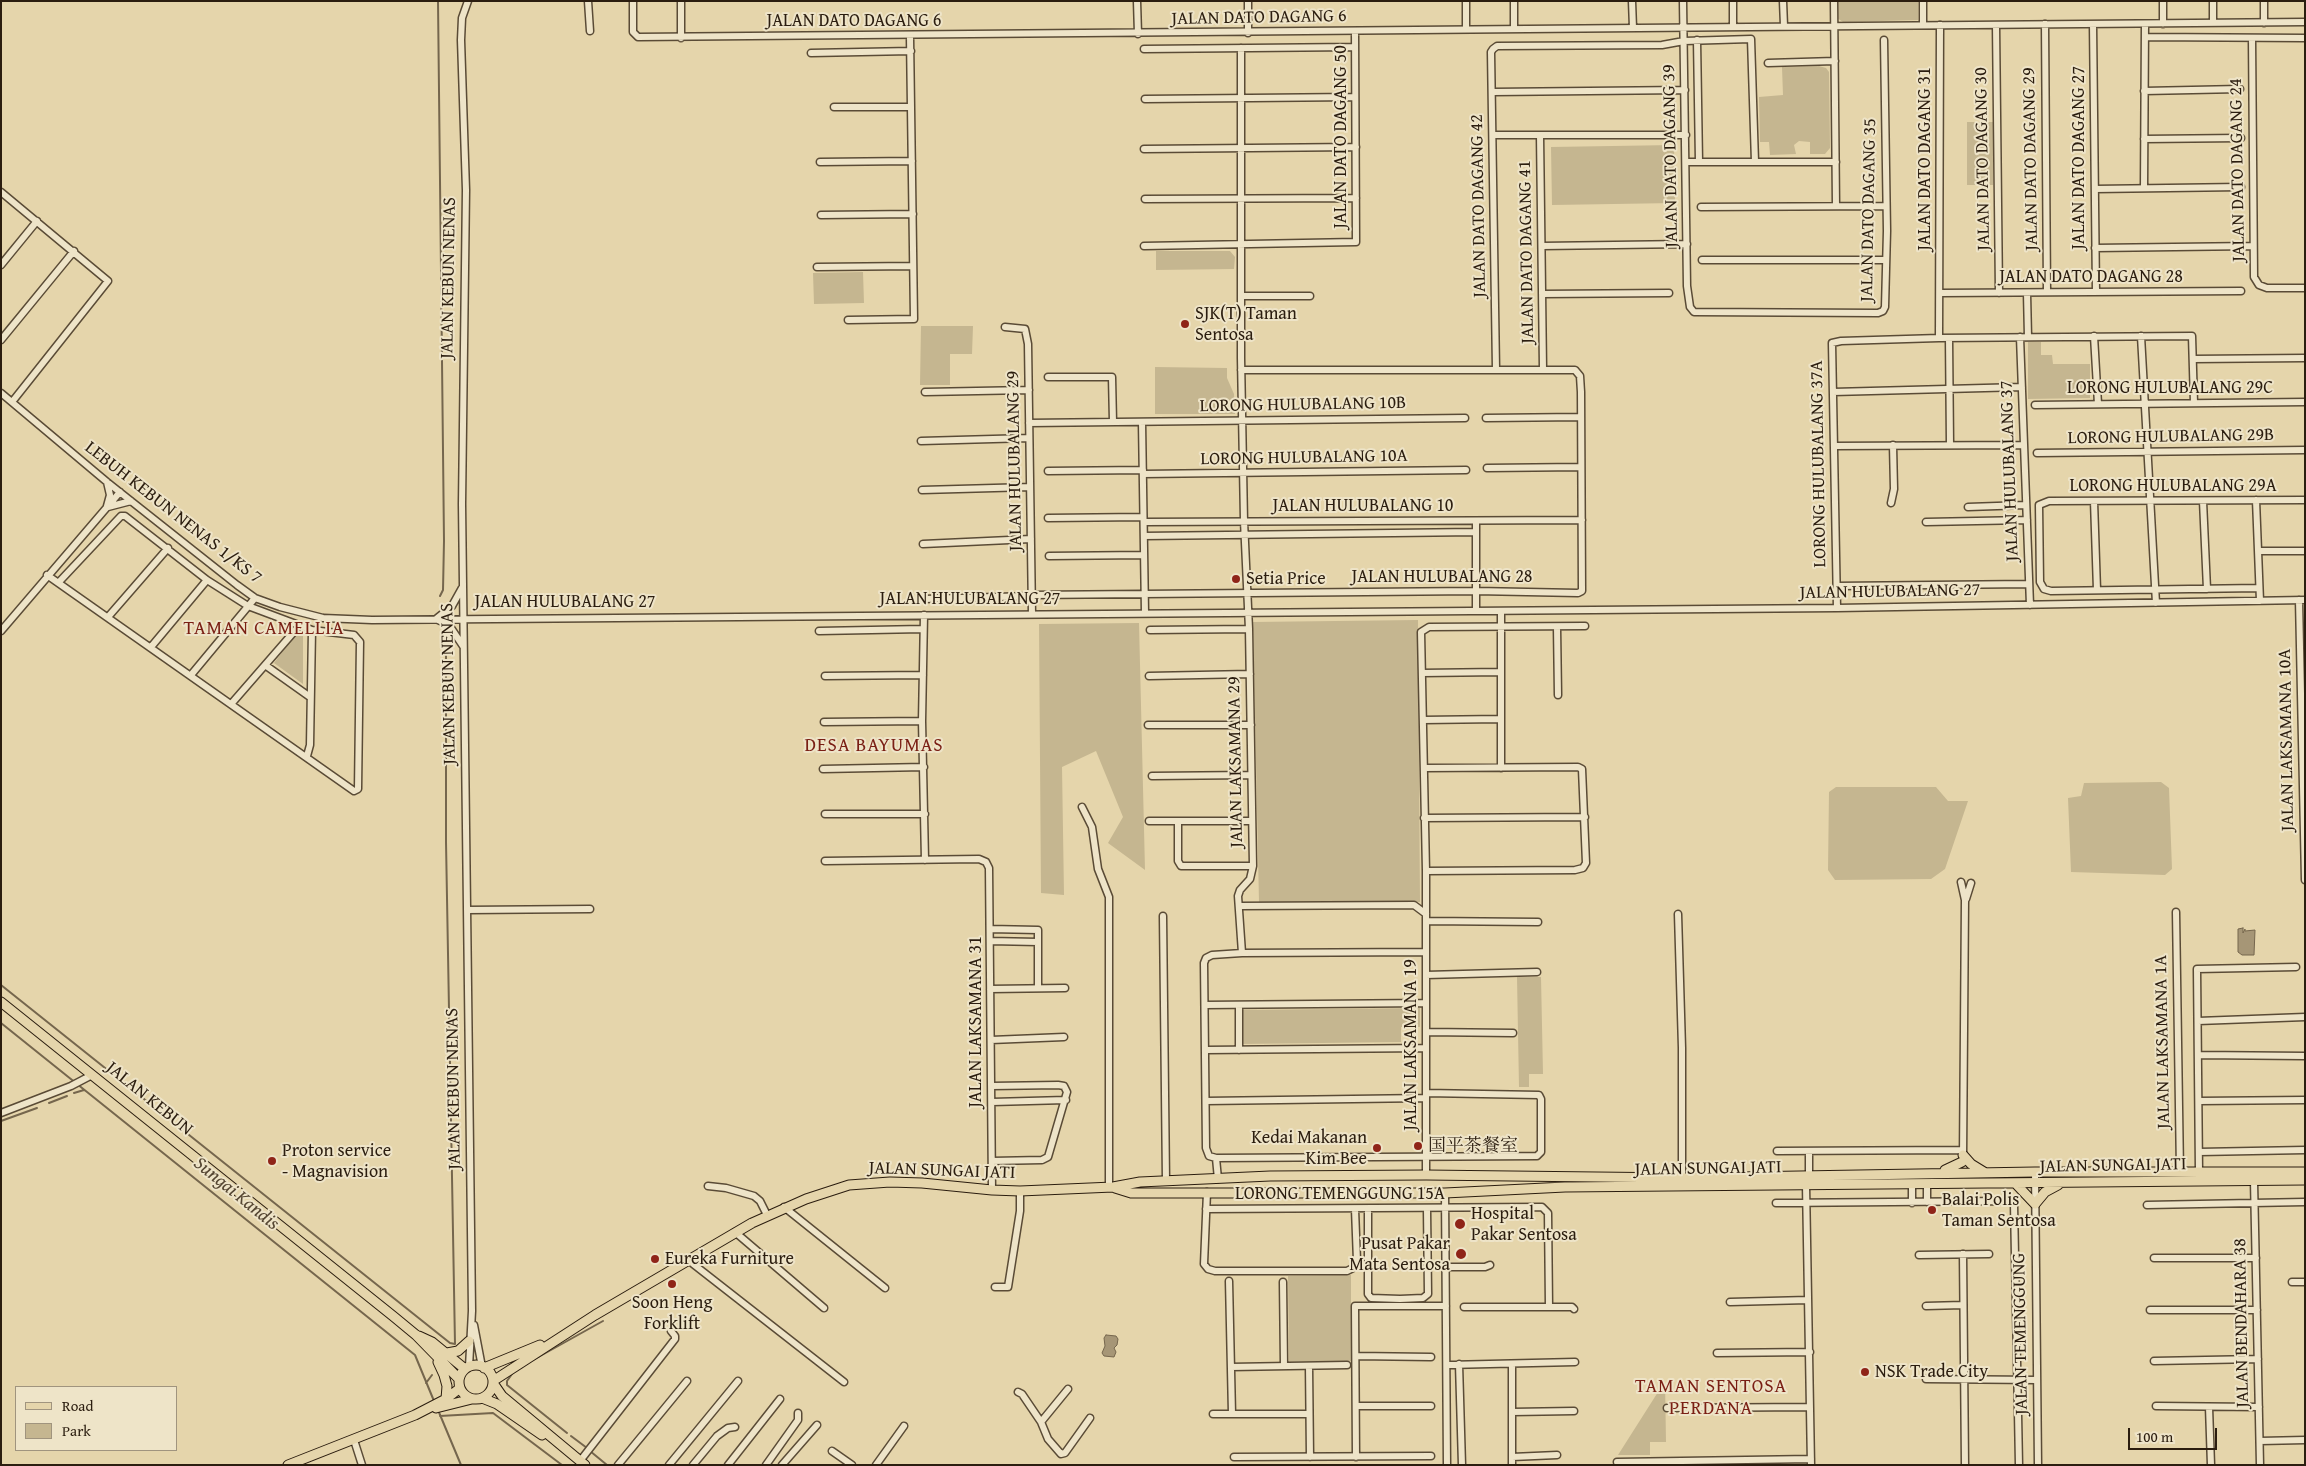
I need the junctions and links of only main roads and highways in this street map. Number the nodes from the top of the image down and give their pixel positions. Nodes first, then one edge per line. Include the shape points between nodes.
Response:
1 (1, 1002) edge
2 (1985, 1172) junction
3 (2305, 1172) edge
4 (1927, 1174) junction
5 (1424, 1175) junction
6 (1308, 1176) junction
7 (1807, 1180) junction
8 (2305, 1180) edge
9 (2060, 1183) junction
10 (2016, 1184) junction
11 (1111, 1187) junction
12 (1422, 1192) junction
13 (1306, 1193) junction
14 (416, 1335) junction
15 (558, 1338) junction
16 (469, 1341) road end
17 (426, 1346) junction
18 (447, 1353) junction
19 (483, 1367) junction
20 (467, 1368) junction
21 (492, 1382) junction
22 (460, 1383) junction
23 (477, 1398) junction
24 (446, 1399) junction
25 (415, 1415) junction
26 (562, 1446) junction
27 (299, 1463) edge
28 (582, 1463) edge
29 (288, 1465) edge

1 - 14 main road, JALAN KEBUN
2 - 3 main road, JALAN SUNGAI JATI
2 - 4 main road, JALAN SUNGAI JATI
2 - 4 main road via 1963,1155 1952,1168
4 - 7 main road, JALAN SUNGAI JATI
5 - 6 main road, JALAN SUNGAI JATI
5 - 7 main road, JALAN SUNGAI JATI
5 - 12 main road via 1392,1180 1390,1184 1392,1188
6 - 11 main road, JALAN SUNGAI JATI via 1140,1182
6 - 13 main road via 1343,1180 1346,1184 1344,1188
7 - 10 main road, JALAN SUNGAI JATI via 1912,1185
7 - 12 main road, JALAN SUNGAI JATI
8 - 9 main road, JALAN SUNGAI JATI
9 - 10 main road, JALAN SUNGAI JATI
9 - 10 main road via 2045,1192 2035,1204
11 - 13 main road, JALAN SUNGAI JATI via 1131,1193
11 - 15 main road, JALAN SUNGAI JATI via 1020,1191 922,1182 867,1183 833,1189 767,1215 735,1232
12 - 13 main road, JALAN SUNGAI JATI
14 - 17 main road, JALAN KEBUN
14 - 18 main road, JALAN KEBUN
15 - 19 main road
15 - 21 main road, JALAN SUNGAI JATI
16 - 18 main road via 458,1351
17 - 22 main road, JALAN KEBUN
17 - 24 main road via 444,1374
18 - 20 main road, JALAN KEBUN
19 - 20 main road
19 - 21 main road via 490,1373
20 - 22 main road
21 - 23 main road via 487,1394
21 - 26 main road via 502,1396
22 - 23 main road via 465,1395
22 - 24 main road
23 - 25 main road
23 - 26 main road via 497,1404 531,1429
24 - 25 main road
25 - 27 main road
26 - 28 main road
27 - 29 main road

